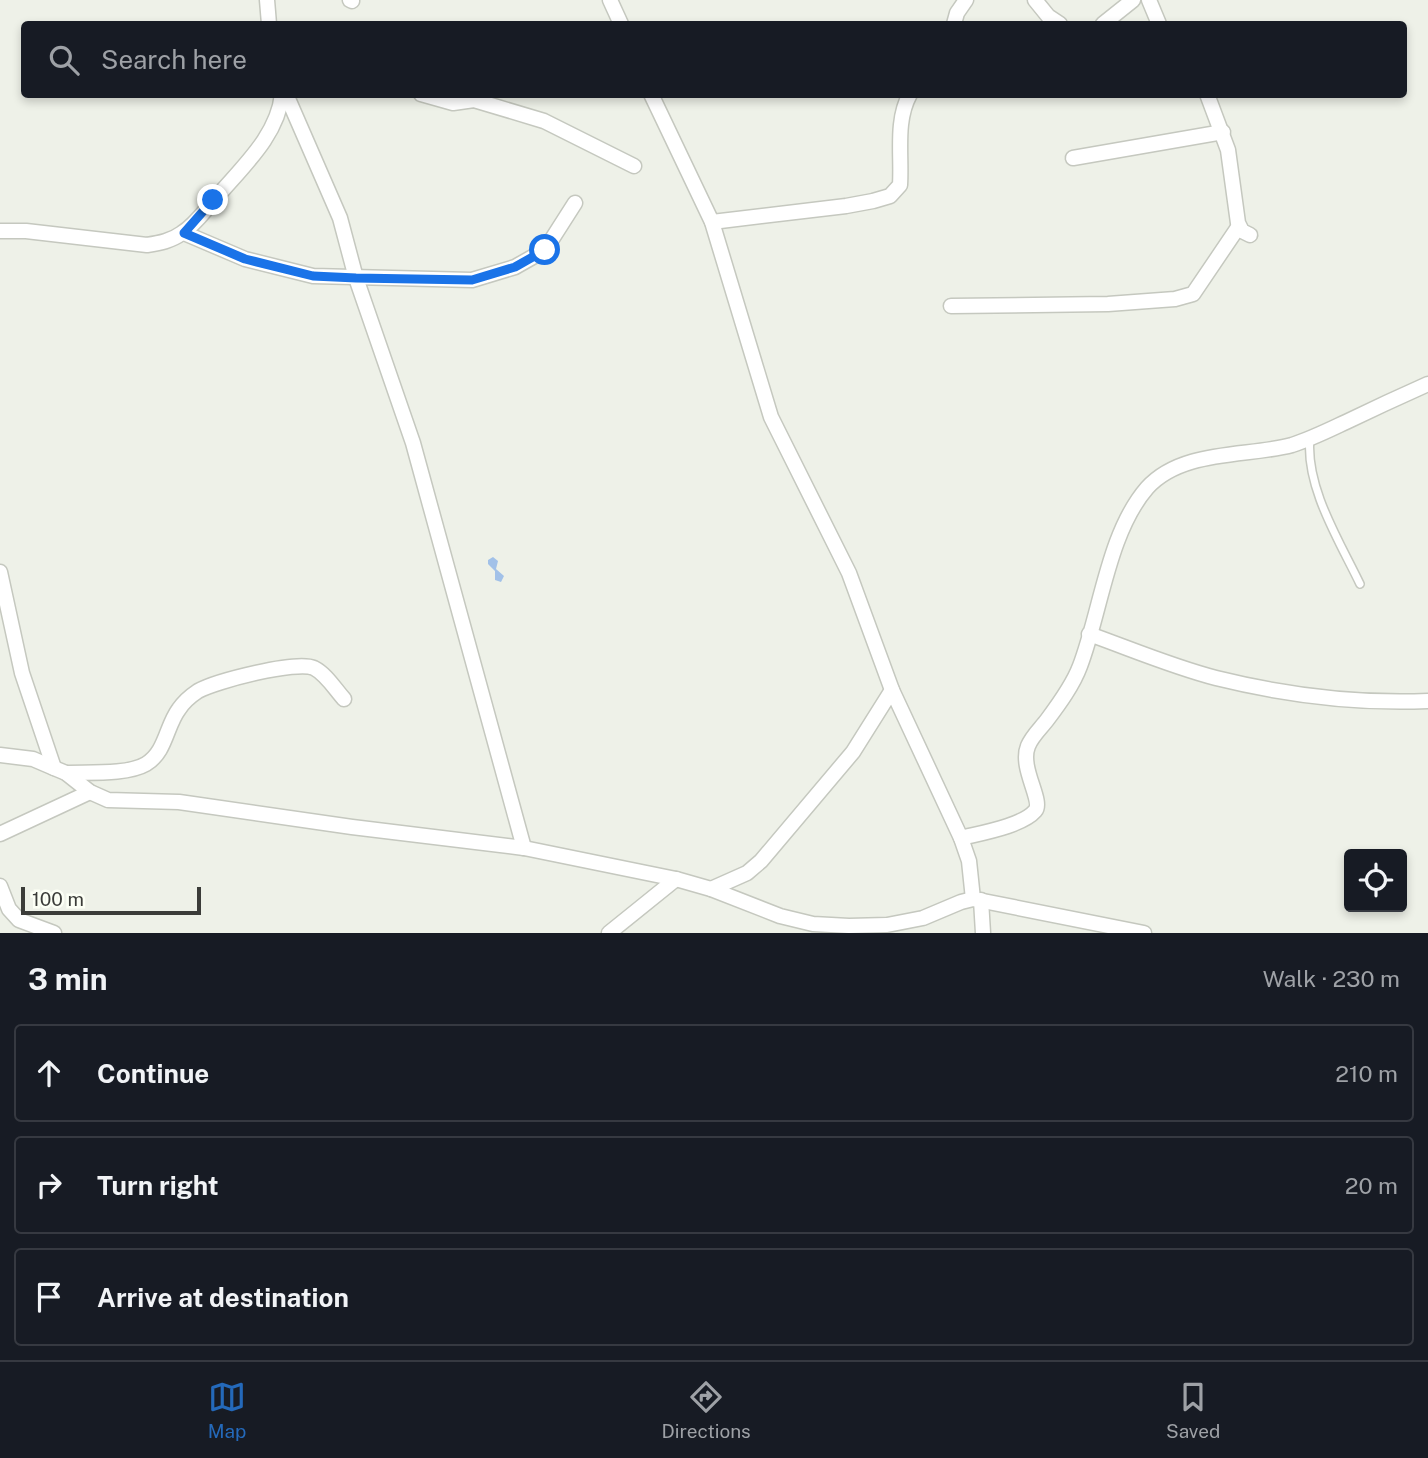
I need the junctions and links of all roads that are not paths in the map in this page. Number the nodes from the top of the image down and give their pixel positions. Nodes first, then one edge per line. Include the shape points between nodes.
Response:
1 (267, 0) edge
2 (610, 0) edge
3 (967, 0) edge
4 (1035, 0) edge
5 (1133, 0) edge
6 (1149, 0) edge
7 (269, 21) edge
8 (620, 21) edge
9 (955, 21) edge
10 (1056, 21) edge
11 (1107, 21) edge
12 (1158, 21) edge
13 (283, 98) edge
14 (286, 98) edge
15 (435, 98) edge
16 (653, 98) edge
17 (908, 98) edge
18 (1210, 98) edge
19 (1223, 132) junction
20 (1073, 158) dead end
21 (634, 166) dead end
22 (575, 203) dead end
23 (712, 222) junction
24 (0, 231) edge
25 (184, 233) junction
26 (356, 278) junction
27 (951, 306) dead end
28 (1428, 384) edge
29 (1310, 438) junction
30 (0, 572) edge
31 (1360, 584) dead end
32 (1089, 635) junction
33 (892, 690) junction
34 (344, 699) dead end
35 (1428, 701) edge
36 (0, 755) edge
37 (60, 770) junction
38 (90, 792) junction
39 (0, 834) edge
40 (961, 838) junction
41 (524, 848) junction
42 (676, 880) junction
43 (0, 886) edge
44 (711, 889) junction
45 (977, 900) junction
46 (54, 933) edge
47 (609, 933) edge
48 (983, 933) edge
49 (1144, 933) edge

1 - 7 street
2 - 8 street
3 - 9 street
4 - 10 street
5 - 11 street
6 - 12 street
13 - 25 street via 268,133
14 - 26 street via 340,218
15 - 21 street via 453,103 474,100 544,121
16 - 23 street
17 - 23 street via 900,133 900,185 890,196 846,206
18 - 19 street
19 - 20 street
19 - 27 street via 1245,230 1194,294 1108,304
22 - 26 street via 545,250 515,267 472,280
23 - 33 street via 771,417 849,573
24 - 25 street via 147,245
25 - 26 street via 245,259 313,276
26 - 41 street via 413,443
28 - 29 street
29 - 31 lane via 1315,484
29 - 32 street via 1266,450 1215,456 1150,485 1129,517
30 - 37 street via 22,673
32 - 35 street via 1214,677 1333,699
32 - 40 street via 1071,685 1026,752 1027,770 1038,798 1035,812 1014,824
33 - 40 street
33 - 44 street via 845,762 761,861 747,873
34 - 37 street via 321,673 304,666 237,677 198,691 185,702 161,749 147,764
36 - 37 street via 33,759
37 - 38 street
38 - 39 street
38 - 41 street via 108,800 179,802
40 - 45 street
41 - 42 street
42 - 44 street
42 - 47 street
43 - 46 street via 19,920
44 - 45 street via 780,916 849,926 923,918
45 - 48 street
45 - 49 street

